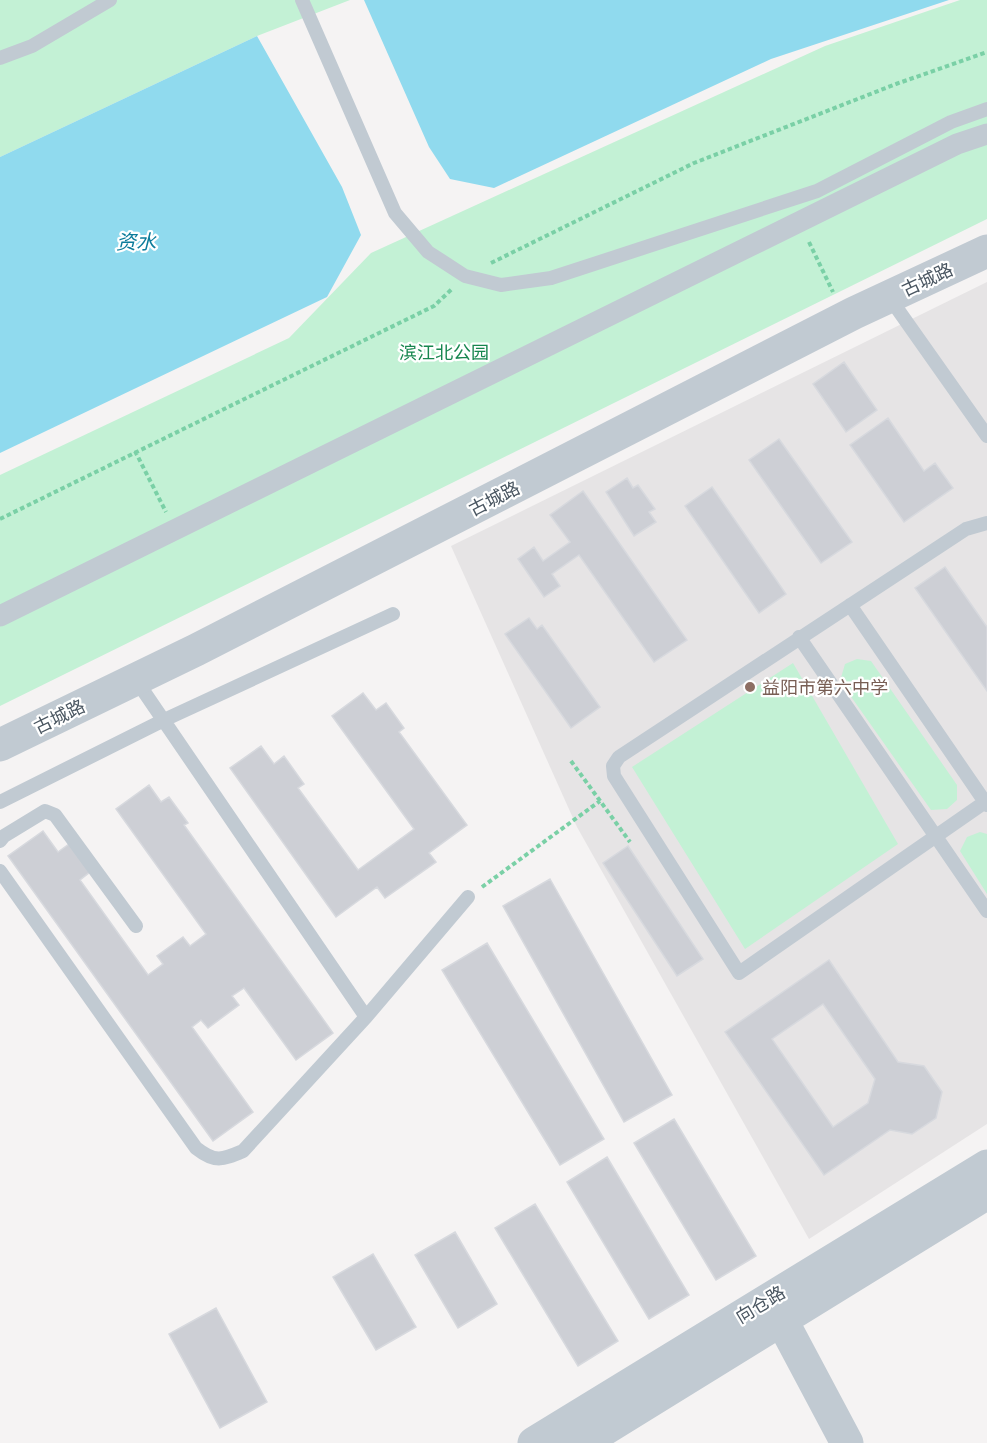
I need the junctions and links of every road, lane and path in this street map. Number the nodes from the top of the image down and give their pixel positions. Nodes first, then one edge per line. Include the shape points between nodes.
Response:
1 (110, 0) edge
2 (302, 0) edge
3 (0, 58) edge
4 (987, 109) edge
5 (987, 134) edge
6 (800, 222) junction
7 (987, 251) edge
8 (889, 297) junction
9 (845, 318) junction
10 (987, 436) edge
11 (135, 451) dead end
12 (177, 511) dead end
13 (987, 523) edge
14 (850, 605) junction
15 (393, 614) dead end
16 (0, 616) edge
17 (799, 637) junction
18 (136, 680) junction
19 (164, 720) junction
20 (0, 745) edge
21 (571, 760) dead end
22 (600, 801) junction
23 (0, 802) edge
24 (986, 804) edge
25 (936, 836) junction
26 (0, 841) edge
27 (630, 842) dead end
28 (0, 871) edge
29 (468, 897) joint
30 (987, 911) edge
31 (136, 926) dead end
32 (366, 1017) junction
33 (987, 1166) edge
34 (987, 1193) edge
35 (775, 1309) junction
36 (534, 1443) edge
37 (582, 1443) edge
38 (847, 1443) edge

1 - 3 lane via 32,46
2 - 4 lane via 395,213 428,252 465,276 501,285 551,278 817,191 951,122
5 - 6 street via 957,144
6 - 9 path
6 - 16 street
7 - 8 street, 古城路
8 - 9 street, 古城路
8 - 10 lane
9 - 18 street, 古城路
11 - 12 path via 167,513
13 - 14 lane via 966,529
14 - 17 lane
14 - 24 lane
15 - 19 lane
17 - 25 lane
17 - 25 lane via 619,757 613,766 614,776 739,973
18 - 19 lane
18 - 20 street, 古城路
19 - 23 lane
19 - 32 lane
21 - 22 path
22 - 27 path
22 - 29 path
24 - 25 lane
25 - 30 lane
26 - 31 lane via 45,811 55,815
28 - 32 lane via 196,1148 209,1158 226,1158 243,1151
29 - 32 lane
33 - 35 street, 向仓路
34 - 35 street, 向仓路
35 - 36 street, 向仓路
35 - 37 street, 向仓路
35 - 38 street

